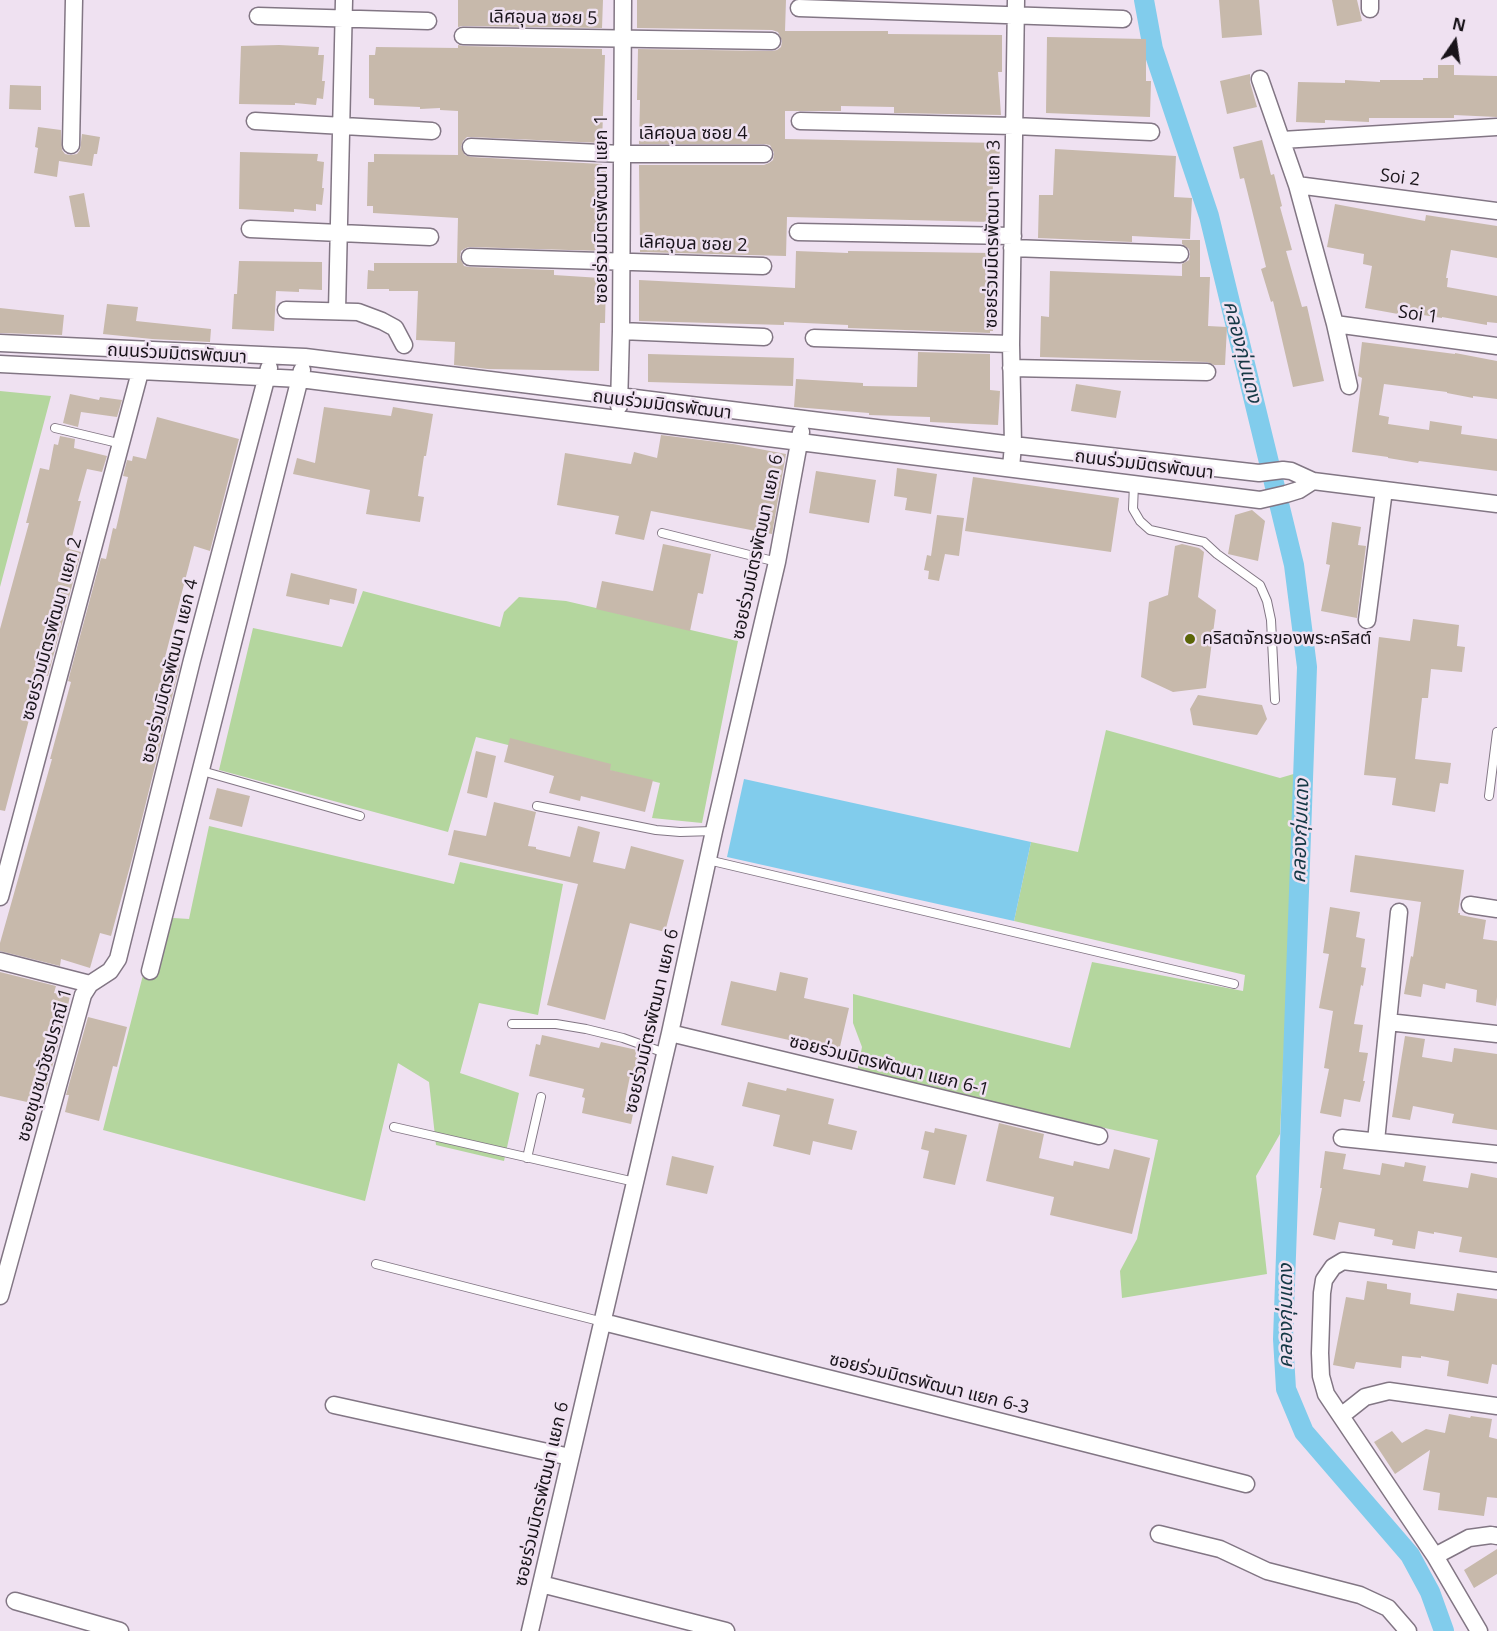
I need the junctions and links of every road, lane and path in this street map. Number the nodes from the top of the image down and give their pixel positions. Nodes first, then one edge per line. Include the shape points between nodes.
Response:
1 (74, 0) edge
2 (344, 0) edge
3 (623, 0) edge
4 (1016, 7) edge
5 (800, 8) dead end
6 (258, 16) dead end
7 (343, 19) junction
8 (1123, 19) dead end
9 (428, 21) dead end
10 (464, 36) dead end
11 (622, 39) junction
12 (772, 41) dead end
13 (1260, 79) dead end
14 (255, 121) dead end
15 (800, 121) dead end
16 (1014, 126) junction
17 (342, 127) junction
18 (1497, 128) edge
19 (432, 130) dead end
20 (1151, 132) dead end
21 (1282, 140) junction
22 (71, 145) dead end
23 (471, 147) dead end
24 (622, 154) junction
25 (764, 154) dead end
26 (1297, 185) junction
27 (1497, 211) edge
28 (250, 229) dead end
29 (798, 232) dead end
30 (339, 233) junction
31 (430, 237) dead end
32 (1012, 242) junction
33 (1180, 254) dead end
34 (470, 257) dead end
35 (621, 260) junction
36 (763, 266) dead end
37 (286, 310) dead end
38 (337, 311) junction
39 (1335, 324) junction
40 (621, 331) junction
41 (764, 337) dead end
42 (814, 338) dead end
43 (0, 343) edge
44 (1011, 344) junction
45 (404, 345) dead end
46 (1497, 345) edge
47 (272, 357) junction
48 (305, 357) junction
49 (0, 364) edge
50 (1011, 368) junction
51 (140, 372) junction
52 (1207, 372) dead end
53 (267, 378) junction
54 (300, 380) junction
55 (1348, 386) dead end
56 (620, 396) junction
57 (803, 418) junction
58 (619, 419) junction
59 (55, 428) dead end
60 (800, 442) junction
61 (122, 444) junction
62 (1013, 445) junction
63 (1011, 468) junction
64 (1313, 481) junction
65 (1134, 484) junction
66 (1384, 490) junction
67 (1497, 504) edge
68 (662, 533) dead end
69 (777, 562) junction
70 (1367, 620) dead end
71 (1275, 700) dead end
72 (1497, 732) edge
73 (202, 771) junction
74 (1489, 796) dead end
75 (537, 806) dead end
76 (360, 816) dead end
77 (714, 831) junction
78 (708, 860) junction
79 (0, 897) edge
80 (1470, 905) dead end
81 (1497, 909) edge
82 (1399, 912) dead end
83 (0, 961) edge
84 (150, 971) dead end
85 (90, 984) junction
86 (1234, 984) dead end
87 (1388, 1022) junction
88 (512, 1024) dead end
89 (670, 1033) junction
90 (1497, 1034) edge
91 (665, 1053) junction
92 (542, 1096) dead end
93 (394, 1127) dead end
94 (1099, 1136) dead end
95 (1342, 1138) dead end
96 (1376, 1141) junction
97 (1497, 1154) edge
98 (527, 1158) junction
99 (635, 1182) junction
100 (376, 1264) dead end
101 (1497, 1281) edge
102 (0, 1296) edge
103 (603, 1322) junction
104 (334, 1405) dead end
105 (1497, 1406) edge
106 (1341, 1416) junction
107 (570, 1457) junction
108 (1246, 1484) dead end
109 (1159, 1534) dead end
110 (1497, 1536) edge
111 (1435, 1556) junction
112 (542, 1584) junction
113 (15, 1600) dead end
114 (120, 1631) edge
115 (530, 1631) edge
116 (726, 1631) edge
117 (1408, 1631) edge
118 (1479, 1631) edge

1 - 22 street
2 - 7 street
3 - 11 street, ซอยร่วมมิตรพัฒนา แยก 1
4 - 5 street
4 - 8 street
4 - 16 street, ซอยร่วมมิตรพัฒนา แยก 3
6 - 7 street
7 - 9 street
7 - 17 street
10 - 11 street, เลิศอุบล ซอย 5
11 - 12 street, เลิศอุบล ซอย 5
11 - 24 street, ซอยร่วมมิตรพัฒนา แยก 1
13 - 21 street
14 - 17 street
15 - 16 street
16 - 20 street
16 - 32 street, ซอยร่วมมิตรพัฒนา แยก 3
17 - 19 street
17 - 30 street
18 - 21 street
21 - 26 street
23 - 24 street, เลิศอุบล ซอย 4
24 - 25 street, เลิศอุบล ซอย 4
24 - 35 street, ซอยร่วมมิตรพัฒนา แยก 1
26 - 27 street, Soi 2
26 - 39 street
28 - 30 street
29 - 32 street
30 - 31 street
30 - 38 street
32 - 33 street
32 - 44 street, ซอยร่วมมิตรพัฒนา แยก 3
34 - 35 street, เลิศอุบล ซอย 2
35 - 36 street, เลิศอุบล ซอย 2
35 - 40 street, ซอยร่วมมิตรพัฒนา แยก 1
37 - 38 street
38 - 45 street via 358,312 382,321 395,328
39 - 46 street, Soi 1
39 - 55 street
40 - 41 street
40 - 56 street, ซอยร่วมมิตรพัฒนา แยก 1
42 - 44 street
43 - 47 street, ถนนร่วมมิตรพัฒนา
44 - 50 street, ซอยร่วมมิตรพัฒนา แยก 3
47 - 48 street, ถนนร่วมมิตรพัฒนา
47 - 53 street, ซอยร่วมมิตรพัฒนา แยก 4
48 - 54 street
48 - 56 street, ถนนร่วมมิตรพัฒนา
49 - 51 street, ถนนร่วมมิตรพัฒนา
50 - 52 street
50 - 62 street, ซอยร่วมมิตรพัฒนา แยก 3
51 - 53 street, ถนนร่วมมิตรพัฒนา
51 - 61 street, ซอยร่วมมิตรพัฒนา แยก 2
53 - 54 street, ถนนร่วมมิตรพัฒนา
53 - 85 street, ซอยร่วมมิตรพัฒนา แยก 4 via 118,959 110,971
54 - 58 street, ถนนร่วมมิตรพัฒนา
54 - 73 street
56 - 57 street, ถนนร่วมมิตรพัฒนา
56 - 58 street, ซอยร่วมมิตรพัฒนา แยก 1
57 - 60 street, ซอยร่วมมิตรพัฒนา แยก 6
57 - 62 street, ถนนร่วมมิตรพัฒนา
58 - 60 street, ถนนร่วมมิตรพัฒนา
59 - 61 lane
60 - 63 street, ถนนร่วมมิตรพัฒนา
60 - 69 street, ซอยร่วมมิตรพัฒนา แยก 6
61 - 79 street, ซอยร่วมมิตรพัฒนา แยก 2
62 - 63 street, ซอยร่วมมิตรพัฒนา แยก 3
62 - 64 street, ถนนร่วมมิตรพัฒนา via 1259,473 1283,470
63 - 65 street, ถนนร่วมมิตรพัฒนา
64 - 65 street, ถนนร่วมมิตรพัฒนา via 1299,490 1260,500
64 - 66 street, ถนนร่วมมิตรพัฒนา
65 - 71 lane via 1133,509 1150,530 1204,542 1260,585 1270,620
66 - 67 street, ถนนร่วมมิตรพัฒนา
66 - 70 street
68 - 69 lane
69 - 77 street, ซอยร่วมมิตรพัฒนา แยก 6
72 - 74 lane
73 - 76 lane
73 - 84 street
75 - 77 lane via 656,830
77 - 78 street, ซอยร่วมมิตรพัฒนา แยก 6
78 - 86 lane
78 - 89 street, ซอยร่วมมิตรพัฒนา แยก 6
80 - 81 street
82 - 87 street
83 - 85 street
85 - 102 street, ซอยชุมชนวัชรปราณี 1 via 83,995
87 - 90 street
87 - 96 street
88 - 91 lane via 586,1029
89 - 91 street, ซอยร่วมมิตรพัฒนา แยก 6
89 - 94 street, ซอยร่วมมิตรพัฒนา แยก 6-1
91 - 99 street, ซอยร่วมมิตรพัฒนา แยก 6
92 - 98 lane
93 - 98 lane
95 - 96 street
96 - 97 street
98 - 99 lane
99 - 103 street, ซอยร่วมมิตรพัฒนา แยก 6
100 - 103 lane
101 - 106 street via 1343,1261 1333,1267 1324,1280 1322,1293 1321,1376 1326,1394
103 - 107 street, ซอยร่วมมิตรพัฒนา แยก 6
103 - 108 street, ซอยร่วมมิตรพัฒนา แยก 6-3
104 - 107 street
105 - 106 street via 1389,1391 1365,1397
106 - 111 street
107 - 112 street, ซอยร่วมมิตรพัฒนา แยก 6
109 - 117 street via 1220,1549 1267,1571 1360,1595 1388,1608
110 - 111 street via 1469,1539
111 - 118 street
112 - 115 street, ซอยร่วมมิตรพัฒนา แยก 6
112 - 116 street
113 - 114 street

